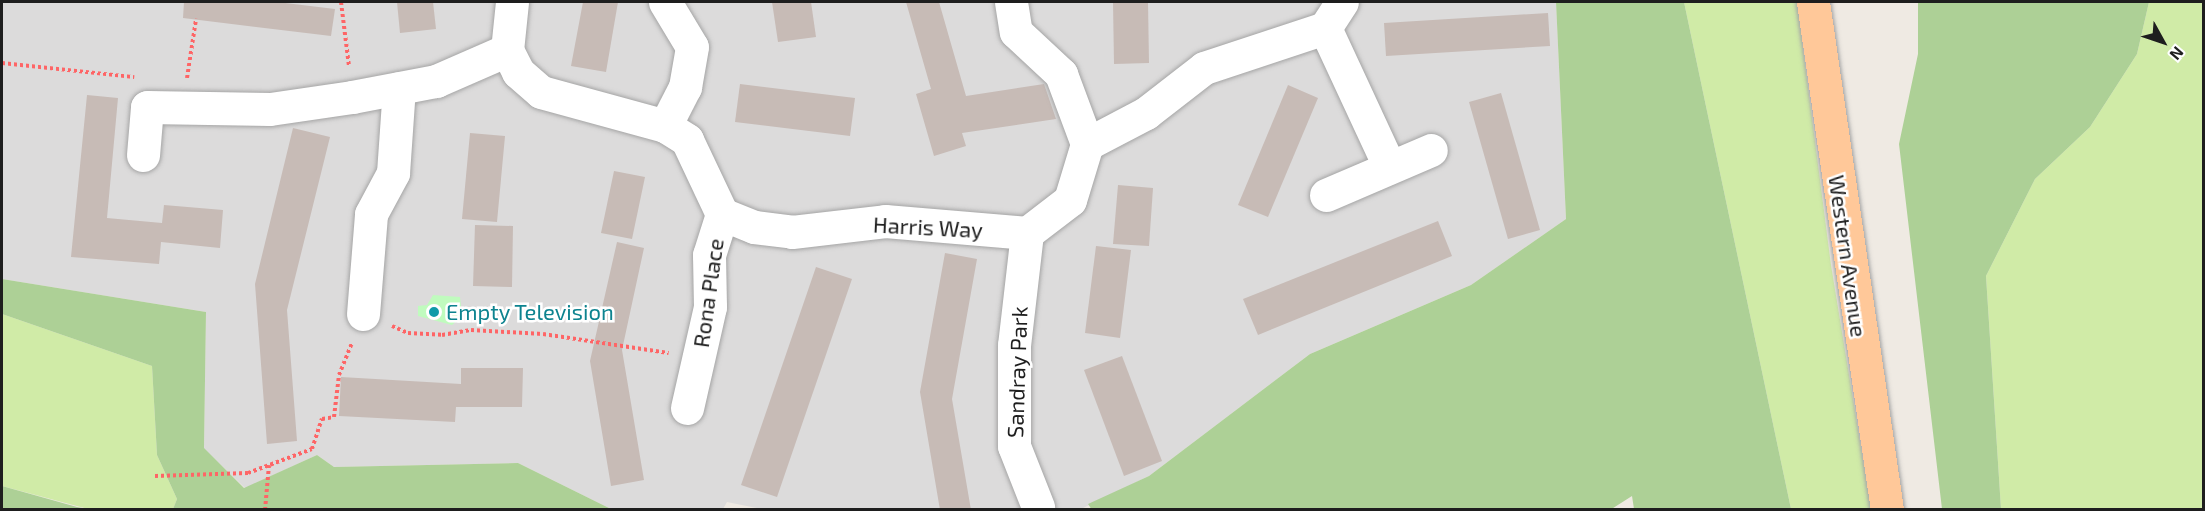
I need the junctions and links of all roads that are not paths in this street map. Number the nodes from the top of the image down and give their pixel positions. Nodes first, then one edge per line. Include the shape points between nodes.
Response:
1 (512, 2) edge
2 (665, 2) edge
3 (1011, 2) edge
4 (1813, 2) edge
5 (1333, 15) edge
6 (507, 50) junction
7 (399, 88) junction
8 (665, 126) junction
9 (1087, 144) junction
10 (1431, 150) dead end
11 (143, 156) dead end
12 (1387, 161) junction
13 (1326, 195) dead end
14 (722, 214) junction
15 (1027, 233) junction
16 (363, 314) road end
17 (687, 408) dead end
18 (1038, 507) dead end
19 (1887, 510) edge

1 - 6 street
2 - 8 street via 692,47 685,87
3 - 9 street via 1016,32 1061,74
4 - 19 main road, Western Avenue
5 - 9 street via 1204,68 1146,113
5 - 12 street
6 - 7 street via 436,81
6 - 8 street via 518,72 541,92
7 - 11 street via 270,109 147,107
7 - 16 street via 393,173 371,214
8 - 14 street via 687,140
9 - 15 street via 1070,200
10 - 12 street
12 - 13 street
14 - 15 street, Harris Way via 754,227 792,232 885,221
14 - 17 street, Rona Place via 709,255 710,307
15 - 18 street, Sandray Park via 1014,345 1014,446

